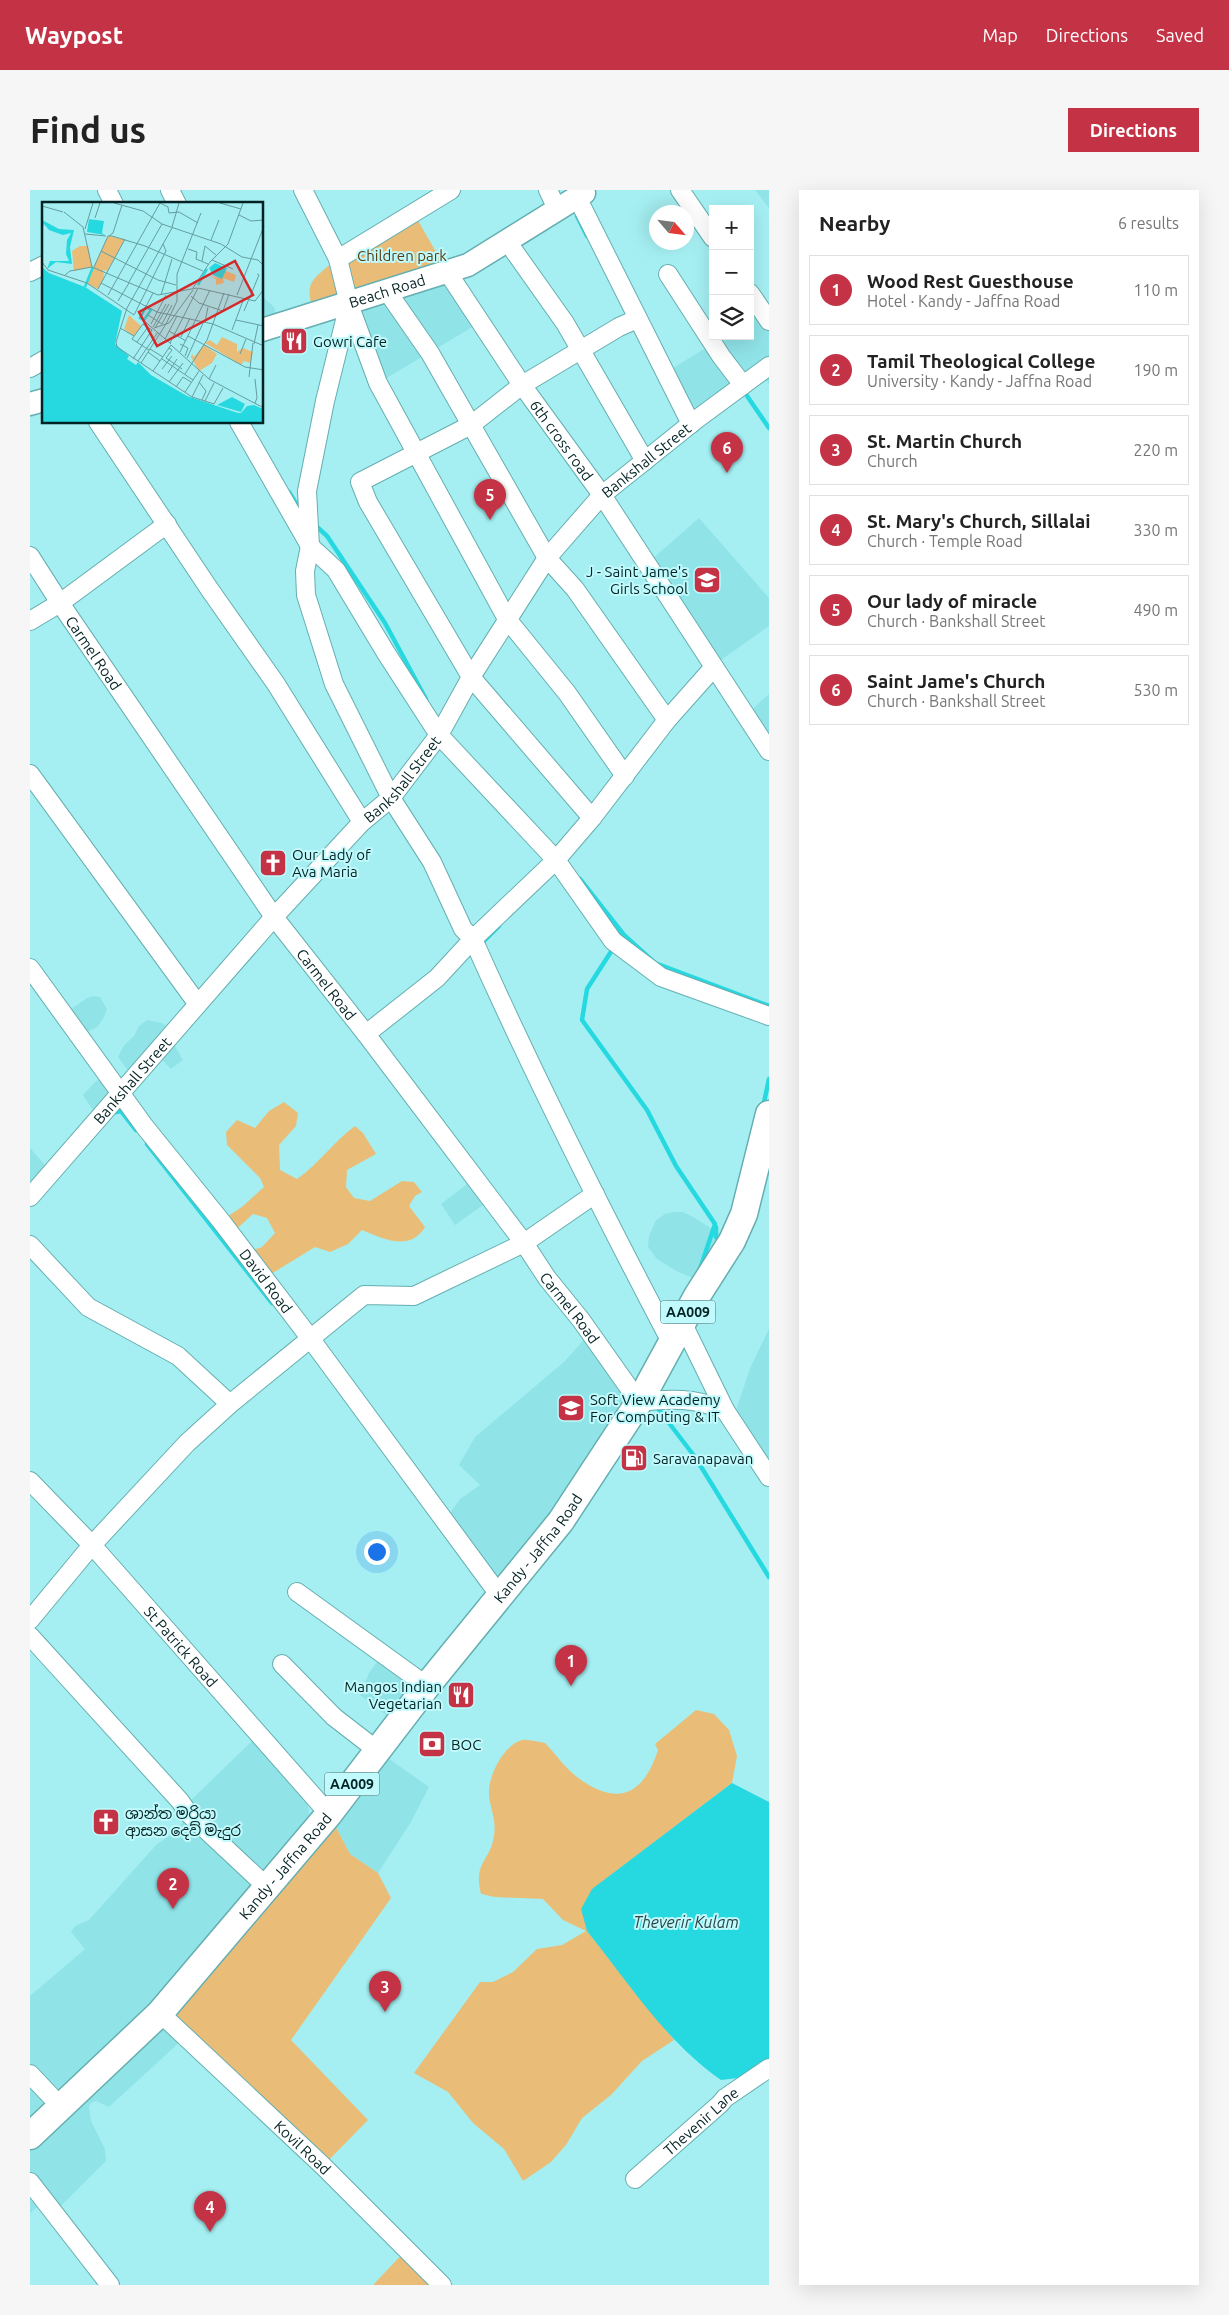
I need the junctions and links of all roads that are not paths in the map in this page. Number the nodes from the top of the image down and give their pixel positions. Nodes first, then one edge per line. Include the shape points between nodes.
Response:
1 (107, 190) edge
2 (170, 190) edge
3 (302, 190) edge
4 (452, 190) edge
5 (680, 190) edge
6 (580, 195) joint
7 (426, 196) edge
8 (553, 200) edge
9 (113, 202) edge
10 (177, 202) edge
11 (709, 232) edge
12 (511, 246) junction
13 (338, 259) junction
14 (42, 266) edge
15 (30, 272) edge
16 (668, 274) dead end
17 (452, 280) dead end
18 (387, 291) junction
19 (751, 295) edge
20 (349, 304) junction
21 (637, 318) junction
22 (769, 321) edge
23 (264, 329) edge
24 (580, 350) junction
25 (42, 361) edge
26 (769, 366) edge
27 (30, 368) edge
28 (522, 385) junction
29 (743, 385) junction
30 (99, 424) edge
31 (240, 424) edge
32 (470, 424) junction
33 (691, 424) junction
34 (418, 454) junction
35 (645, 461) junction
36 (602, 495) junction
37 (167, 524) junction
38 (310, 546) junction
39 (30, 556) edge
40 (548, 558) junction
41 (60, 604) junction
42 (507, 619) junction
43 (30, 621) edge
44 (714, 667) junction
45 (471, 677) junction
46 (666, 720) junction
47 (439, 735) junction
48 (769, 751) edge
49 (30, 774) edge
50 (625, 776) junction
51 (391, 798) junction
52 (592, 818) junction
53 (362, 822) junction
54 (556, 860) junction
55 (274, 917) junction
56 (473, 939) junction
57 (30, 968) edge
58 (198, 1003) junction
59 (769, 1016) edge
60 (366, 1034) junction
61 (120, 1092) junction
62 (769, 1114) edge
63 (595, 1194) junction
64 (30, 1197) edge
65 (524, 1243) junction
66 (30, 1245) edge
67 (677, 1332) junction
68 (310, 1338) junction
69 (643, 1394) junction
70 (230, 1404) junction
71 (725, 1410) junction
72 (769, 1478) edge
73 (30, 1482) edge
74 (92, 1545) junction
75 (296, 1592) dead end
76 (500, 1596) junction
77 (30, 1620) edge
78 (30, 1636) edge
79 (282, 1664) dead end
80 (427, 1686) junction
81 (378, 1751) junction
82 (329, 1814) junction
83 (267, 1887) junction
84 (160, 2013) junction
85 (769, 2068) edge
86 (30, 2074) edge
87 (62, 2108) junction
88 (30, 2136) edge
89 (635, 2179) dead end
90 (30, 2182) edge
91 (110, 2285) edge
92 (442, 2285) edge

1 - 9 street
2 - 10 street
3 - 13 street
4 - 7 street
5 - 11 street
6 - 8 main road, Beach Road
6 - 21 street
7 - 13 street
8 - 12 main road, Beach Road
12 - 18 main road, Beach Road via 468,265
12 - 24 street via 545,292
13 - 20 street
14 - 15 street
16 - 29 street
17 - 28 street, 6th cross road
18 - 20 main road, Beach Road
18 - 32 street via 430,353
19 - 22 street
20 - 23 main road, Beach Road
20 - 34 street via 378,383
20 - 38 street via 307,491
21 - 24 street
21 - 33 street
24 - 28 street
24 - 35 street
25 - 27 street
26 - 29 street, Bankshall Street
28 - 32 street
28 - 36 street, 6th cross road
29 - 33 street, Bankshall Street
30 - 37 street
31 - 38 street
32 - 34 street
32 - 40 street
33 - 35 street, Bankshall Street
34 - 42 street
34 - 45 street via 360,482 368,502
35 - 36 street, Bankshall Street
36 - 40 street, Bankshall Street
36 - 44 street, 6th cross road
37 - 41 street
37 - 53 street via 276,684
38 - 47 street via 336,570
38 - 51 street via 306,595 334,684
39 - 41 street, Carmel Road
40 - 42 street, Bankshall Street
40 - 46 street via 575,589
41 - 43 street
41 - 55 street, Carmel Road
42 - 45 street, Bankshall Street
42 - 50 street via 567,693
44 - 46 street
44 - 48 street, 6th cross road
45 - 47 street, Bankshall Street
45 - 52 street
46 - 50 street
47 - 51 street, Bankshall Street
47 - 54 street
49 - 58 street
50 - 52 street
51 - 53 street, Bankshall Street
51 - 56 street via 432,862 463,929
52 - 54 street
53 - 55 street, Bankshall Street
54 - 56 street
54 - 59 street via 613,941 661,977
55 - 58 street, Bankshall Street
55 - 60 street, Carmel Road
56 - 60 street via 437,978
56 - 63 street via 514,1031
57 - 61 street, David Road
58 - 61 street, Bankshall Street
60 - 65 street, Carmel Road
61 - 64 street, Bankshall Street
61 - 68 street, David Road
62 - 67 highway, Kandy - Jaffna Road / AA009 via 744,1214 732,1241
63 - 65 street
63 - 67 street
65 - 68 street via 414,1296 364,1295
65 - 69 street, Carmel Road via 547,1278
66 - 70 street via 88,1307 178,1356
67 - 69 highway, Kandy - Jaffna Road / AA009
67 - 71 street
68 - 70 street
68 - 76 street, David Road
69 - 71 street via 703,1402
69 - 76 highway, Kandy - Jaffna Road / AA009 via 561,1521
70 - 74 street via 180,1450
71 - 72 street
73 - 74 street, St Patrick Road
74 - 77 street
74 - 82 street, St Patrick Road
75 - 80 street
76 - 80 highway, Kandy - Jaffna Road / AA009
78 - 83 street via 189,1814
79 - 81 street via 334,1717
80 - 81 highway, Kandy - Jaffna Road / AA009
81 - 82 highway, Kandy - Jaffna Road / AA009
82 - 83 highway, Kandy - Jaffna Road / AA009
83 - 84 highway, Kandy - Jaffna Road / AA009
84 - 87 highway, Kandy - Jaffna Road / AA009
84 - 92 street, Kovil Road via 323,2166
85 - 89 street, Thevenir Lane via 725,2098
86 - 87 street
87 - 88 highway, Kandy - Jaffna Road / AA009
90 - 91 street

